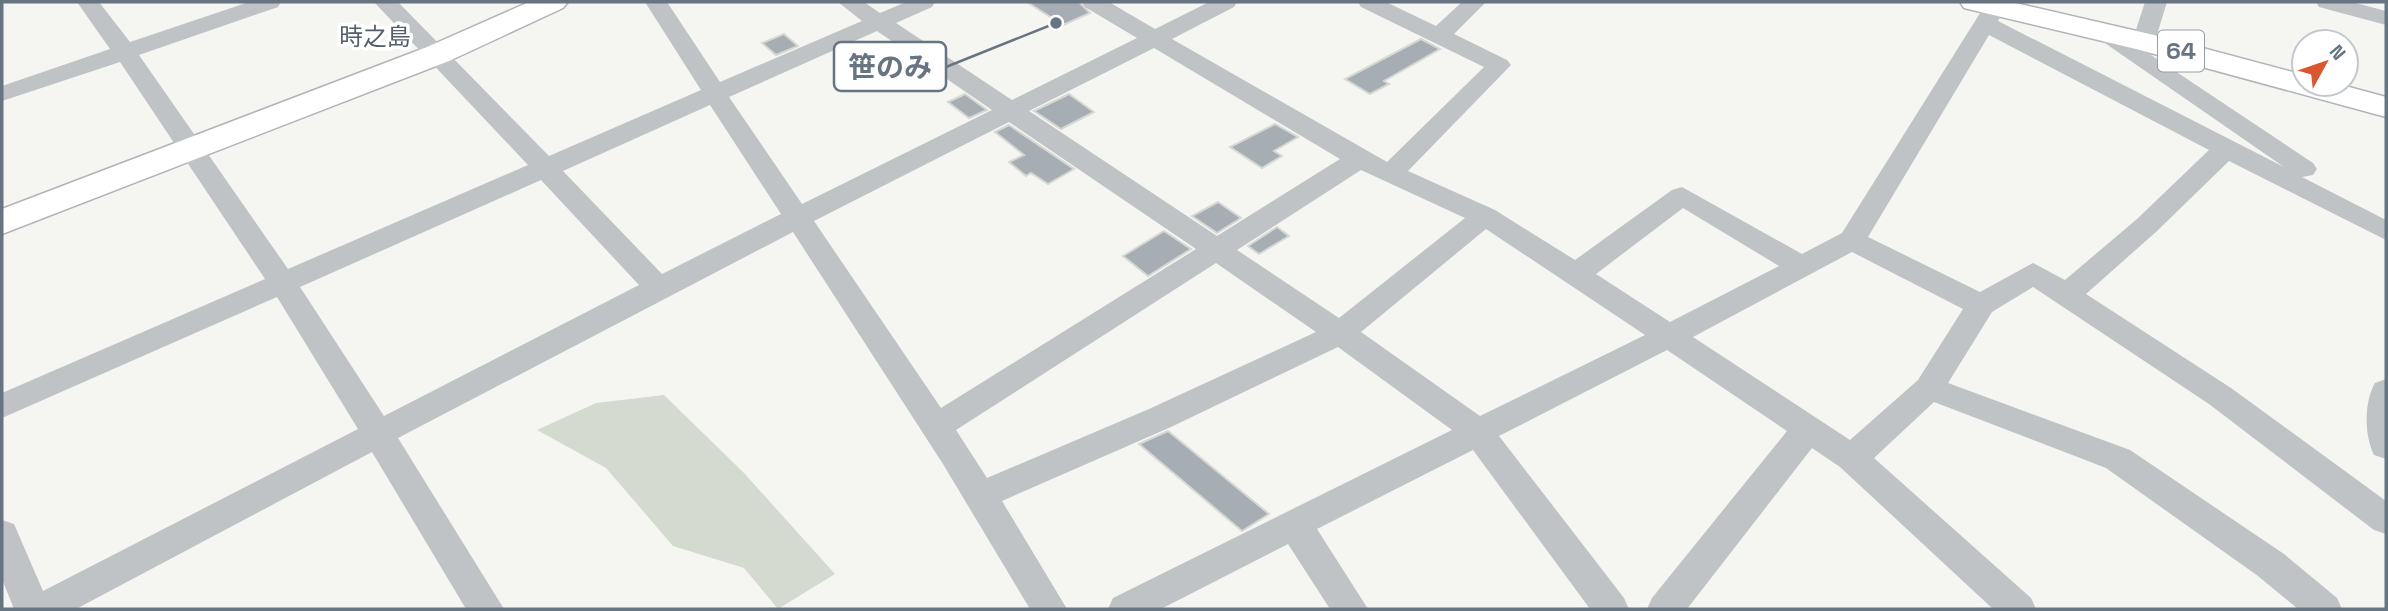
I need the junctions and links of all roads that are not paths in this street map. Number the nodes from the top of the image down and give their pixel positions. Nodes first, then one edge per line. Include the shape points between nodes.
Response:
1 (88, 2) edge
2 (270, 2) edge
3 (385, 2) edge
4 (553, 2) edge
5 (656, 2) edge
6 (849, 2) edge
7 (924, 2) edge
8 (1093, 2) edge
9 (1226, 2) edge
10 (1369, 2) edge
11 (1475, 2) edge
12 (2157, 2) edge
13 (2328, 2) edge
14 (1991, 6) edge
15 (2386, 18) edge
16 (879, 22) junction
17 (2098, 30) junction
18 (1438, 36) junction
19 (1153, 37) junction
20 (2143, 41) junction
21 (125, 52) junction
22 (438, 54) junction
23 (714, 93) junction
24 (2, 94) edge
25 (2386, 107) edge
26 (1010, 110) junction
27 (195, 147) junction
28 (2227, 148) junction
29 (1359, 159) junction
30 (544, 169) junction
31 (1390, 174) junction
32 (1485, 215) junction
33 (796, 218) junction
34 (2, 222) edge
35 (2386, 223) edge
36 (2386, 230) edge
37 (1852, 240) junction
38 (1215, 250) junction
39 (1803, 267) junction
40 (1576, 274) junction
41 (281, 284) junction
42 (658, 288) junction
43 (2067, 295) junction
44 (1981, 305) junction
45 (1340, 333) junction
46 (1669, 336) junction
47 (1929, 388) junction
48 (2386, 391) edge
49 (2, 406) edge
50 (938, 426) junction
51 (1808, 429) junction
52 (1478, 432) junction
53 (378, 433) junction
54 (2386, 446) edge
55 (1852, 458) junction
56 (983, 494) junction
57 (2386, 520) edge
58 (1295, 526) junction
59 (2, 534) edge
60 (32, 609) edge
61 (43, 609) edge
62 (486, 609) edge
63 (1049, 609) edge
64 (1126, 609) edge
65 (1350, 609) edge
66 (1611, 609) edge
67 (1665, 609) edge
68 (2018, 609) edge
69 (2324, 609) edge

1 - 21 street
2 - 21 street
3 - 22 street
4 - 22 main road
5 - 23 street
6 - 16 street
7 - 16 street
8 - 19 street
9 - 19 street
10 - 18 street
11 - 18 street
12 - 20 street
13 - 15 street
14 - 17 main road, 64
14 - 28 street
14 - 37 street
16 - 23 street
16 - 26 street
17 - 20 main road, 64
17 - 35 street
18 - 31 street via 1499,65
19 - 26 street
19 - 29 street
20 - 25 main road, 64
21 - 24 street
21 - 27 street
22 - 27 main road
22 - 30 street
23 - 30 street
23 - 33 street
26 - 33 street
26 - 38 street
27 - 34 main road
27 - 41 street
28 - 36 street
28 - 43 street
29 - 31 street
29 - 38 street
30 - 41 street
30 - 42 street
31 - 32 street
32 - 40 street
32 - 45 street
33 - 42 street
33 - 50 street
37 - 39 street
37 - 44 street
38 - 45 street
38 - 50 street
39 - 40 street via 1682,195
39 - 46 street
40 - 46 street
41 - 49 street
41 - 53 street
42 - 53 street
43 - 44 street via 2034,272
43 - 57 street via 2220,396
44 - 47 street
45 - 52 street
45 - 56 street
46 - 51 street
46 - 52 street
47 - 55 street
47 - 69 street via 2118,459 2271,565
48 - 54 street
50 - 56 street
51 - 55 street
51 - 67 street
52 - 58 street
52 - 66 street
53 - 61 street
53 - 62 street
55 - 68 street
56 - 63 street
58 - 64 street
58 - 65 street
59 - 60 street

